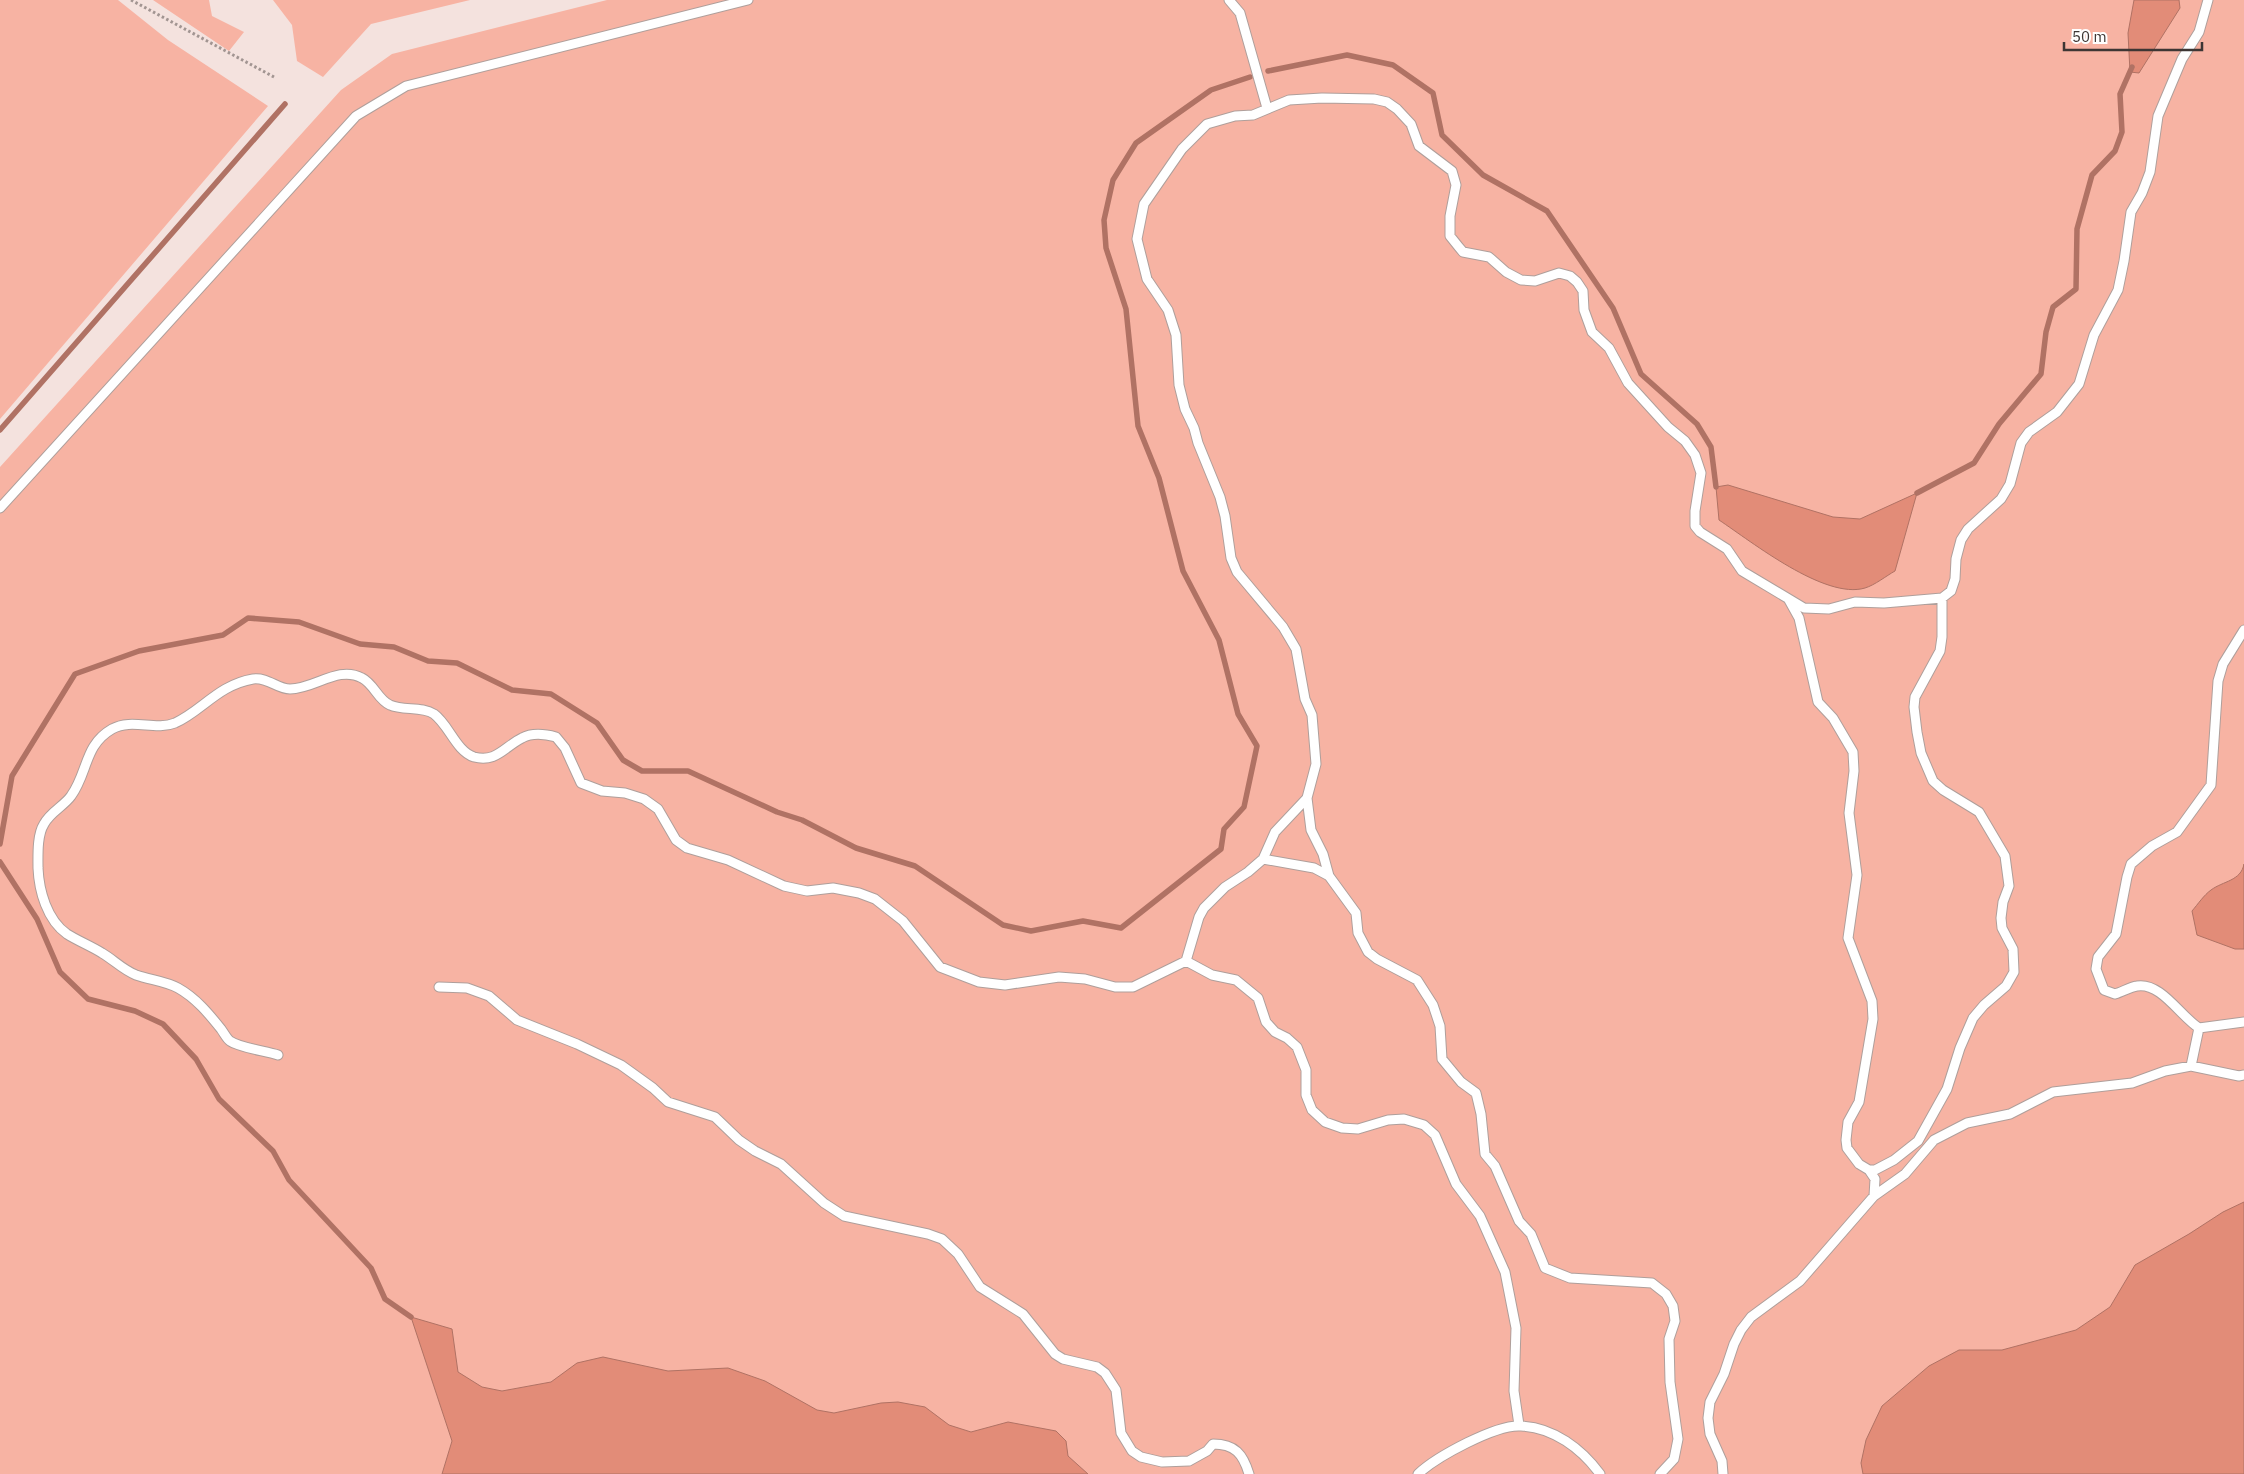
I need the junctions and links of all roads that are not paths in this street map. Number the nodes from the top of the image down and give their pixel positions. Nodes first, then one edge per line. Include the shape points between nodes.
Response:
1 (748, 0) edge
2 (1229, 0) edge
3 (2208, 0) edge
4 (1266, 108) junction
5 (0, 508) edge
6 (1942, 598) junction
7 (1788, 600) junction
8 (2244, 630) edge
9 (1307, 798) junction
10 (1263, 859) junction
11 (1329, 876) junction
12 (1186, 961) junction
13 (439, 987) dead end
14 (2244, 1022) edge
15 (2199, 1028) junction
16 (278, 1055) dead end
17 (2191, 1066) junction
18 (2244, 1075) edge
19 (1869, 1170) junction
20 (1874, 1196) junction
21 (1519, 1425) junction
22 (1249, 1474) edge
23 (1418, 1474) edge
24 (1600, 1474) edge
25 (1660, 1474) edge
26 (1723, 1474) edge

1 - 5 lane via 406,86 356,116
2 - 4 lane via 1240,13
3 - 6 lane via 2199,32 2182,59 2158,116 2150,172 2129,220 2118,290 2094,335 2078,384 2057,412 2029,432 2021,443 2010,484 2001,499 1968,529 1961,540 1955,579 1951,591
4 - 7 lane via 1289,100 1374,99 1387,102 1406,116 1419,146 1452,170 1456,184 1450,236 1463,252 1489,257 1506,272 1522,280 1535,281 1559,274 1578,282 1592,332 1609,348 1628,383 1695,455 1702,473 1695,526 1727,549 1742,571
4 - 9 lane via 1253,115 1207,124 1182,149 1144,204 1138,240 1147,279 1168,310 1176,335 1179,385 1185,409 1220,497 1231,558 1237,572 1283,627 1296,649 1315,740 1316,764
6 - 7 lane via 1855,602 1829,609 1804,608
6 - 19 lane via 1940,651 1915,697 1920,753 1933,781 1979,812 2005,856 2009,886 2001,918 2002,928 2013,949 2014,972 2006,986 1973,1018 1947,1088 1918,1141 1894,1160
7 - 19 lane via 1799,618 1818,702 1833,718 1853,752 1849,813 1857,875 1848,938 1872,1001 1873,1019 1859,1102 1848,1122 1846,1140 1853,1156
8 - 15 lane via 2223,664 2218,681 2211,785 2177,832 2152,846 2131,864 2118,928 2098,957 2096,969 2104,990 2115,994 2136,986 2156,990
9 - 10 lane via 1275,832
9 - 11 lane via 1311,830
10 - 11 lane via 1314,868
10 - 12 lane via 1225,886 1204,908 1198,917
11 - 25 lane via 1356,913 1358,932 1368,952 1417,980 1433,1005 1440,1026 1442,1059 1461,1082 1476,1093 1485,1154 1495,1166 1519,1221 1531,1234 1545,1268 1570,1278 1652,1283 1666,1294 1675,1321 1668,1340 1678,1439 1674,1459
12 - 16 lane via 1133,986 1115,987 1059,976 1005,985 979,982 940,967 903,922 874,899 833,888 807,891 784,886 728,860 687,848 676,840 658,809 644,799 580,783 565,748 556,737 534,734 522,738 502,754 489,759 475,757 465,753 447,727 431,712 391,706 365,679 355,675 345,673 292,689 282,688 265,679 252,679 222,690 177,722 166,726 122,726 111,730 99,741 90,750 78,786 68,801 43,824 39,881 46,907 67,934 101,952 126,971 179,988 205,1009 230,1041
12 - 21 lane via 1212,975 1236,980 1258,998 1266,1022 1297,1047 1306,1070 1306,1095 1312,1110 1325,1122 1358,1129 1388,1120 1412,1120 1435,1135 1456,1184 1480,1216 1505,1272 1516,1328 1514,1390
13 - 22 lane via 458,986 489,996 517,1020 621,1065 668,1102 715,1117 739,1140 781,1164 824,1203 844,1216 942,1239 958,1254 980,1287 1023,1314 1055,1354 1097,1367 1105,1373 1116,1390 1121,1434 1132,1451 1152,1460 1190,1461 1213,1444 1228,1445 1242,1455
14 - 15 lane
15 - 17 lane
17 - 18 lane
17 - 20 lane via 2165,1071 2132,1084 2053,1092 2010,1114 1967,1123 1934,1140 1905,1174
19 - 20 lane via 1875,1179
20 - 26 lane via 1800,1281 1750,1317 1734,1344 1710,1402 1708,1418
21 - 23 lane via 1461,1445
21 - 24 lane via 1538,1428 1576,1447

